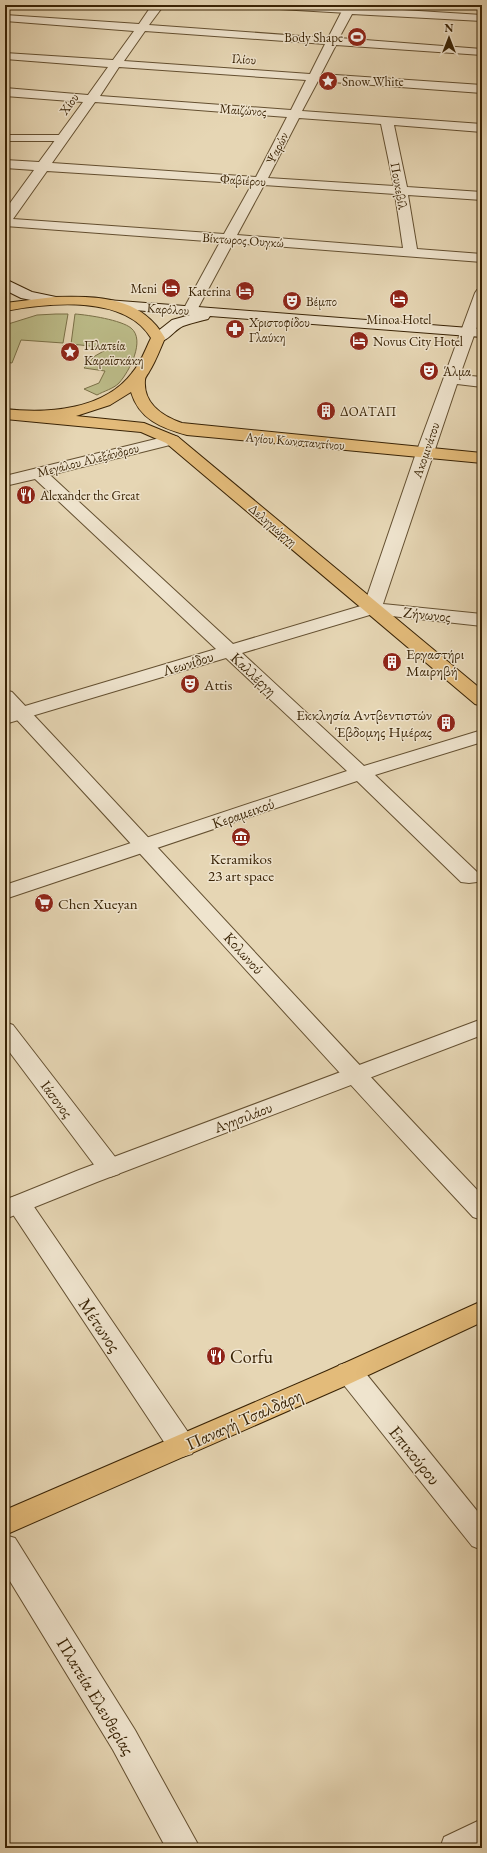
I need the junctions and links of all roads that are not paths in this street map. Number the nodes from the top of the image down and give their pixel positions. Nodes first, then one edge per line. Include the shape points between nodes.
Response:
1 (158, 5) edge
2 (262, 5) edge
3 (350, 8) edge
4 (6, 13) edge
5 (482, 18) edge
6 (142, 28) junction
7 (334, 41) junction
8 (482, 52) edge
9 (5, 56) edge
10 (116, 64) junction
11 (314, 77) junction
12 (482, 89) edge
13 (5, 92) edge
14 (92, 98) junction
15 (294, 114) junction
16 (387, 121) junction
17 (482, 128) edge
18 (5, 138) edge
19 (63, 138) junction
20 (5, 164) edge
21 (43, 166) junction
22 (260, 181) junction
23 (401, 190) junction
24 (482, 196) edge
25 (5, 221) edge
26 (229, 239) junction
27 (410, 252) junction
28 (482, 258) edge
29 (5, 283) edge
30 (482, 293) edge
31 (51, 300) junction
32 (107, 304) junction
33 (5, 307) edge
34 (190, 310) junction
35 (229, 314) junction
36 (475, 332) edge
37 (158, 338) junction
38 (137, 378) junction
39 (451, 379) junction
40 (482, 382) edge
41 (5, 414) edge
42 (36, 416) junction
43 (172, 440) junction
44 (424, 453) junction
45 (482, 458) edge
46 (37, 472) junction
47 (5, 481) edge
48 (372, 608) junction
49 (482, 620) edge
50 (230, 651) junction
51 (5, 696) edge
52 (482, 700) edge
53 (13, 716) edge
54 (482, 736) edge
55 (361, 773) junction
56 (146, 846) junction
57 (469, 877) dead end
58 (5, 892) edge
59 (482, 1027) edge
60 (5, 1030) edge
61 (355, 1074) junction
62 (110, 1168) junction
63 (12, 1207) edge
64 (482, 1211) edge
65 (482, 1311) edge
66 (349, 1372) junction
67 (182, 1446) junction
68 (5, 1523) edge
69 (482, 1538) edge
70 (5, 1547) edge
71 (482, 1834) edge
72 (184, 1848) edge
73 (456, 1848) edge

1 - 6 street, Χίου
2 - 3 street
3 - 5 street
3 - 7 street, Ψαρών
4 - 6 street
6 - 7 street
6 - 10 street, Χίου
7 - 8 street
7 - 11 street, Ψαρών
9 - 10 street, Ιλίου
10 - 11 street, Ιλίου
10 - 14 street, Χίου
11 - 12 street, Ιλίου
11 - 15 street, Ψαρών
13 - 14 street, Μαιζώνος
14 - 15 street, Μαιζώνος
14 - 19 street, Χίου
15 - 16 street, Μαιζώνος
15 - 22 street, Ψαρών
16 - 17 street, Μαιζώνος
16 - 23 street, Πουκεβίλ
18 - 19 lane
19 - 21 street, Χίου
20 - 21 street, Φαβιέρου
21 - 22 street, Φαβιέρου
21 - 25 street, Χίου
22 - 23 street, Φαβιέρου
22 - 26 street, Ψαρών
23 - 24 street, Φαβιέρου
23 - 27 street, Πουκεβίλ
25 - 26 street, Βίκτωρος Ουγκώ
26 - 27 street, Βίκτωρος Ουγκώ
26 - 34 street, Ψαρών
27 - 28 street, Βίκτωρος Ουγκώ
29 - 31 street via 25,295
30 - 36 street, Ακομινάτου
31 - 32 main road
31 - 33 main road
32 - 34 street, Καρόλου
32 - 37 main road via 137,314 148,323
34 - 35 street, Καρόλου
35 - 36 street, Καρόλου
35 - 37 street, Καρόλου via 183,320
36 - 39 street, Ακομινάτου
37 - 38 main road
38 - 42 main road via 119,395 98,404 73,411
38 - 44 main road, Αγίου Κωνσταντίνου via 138,390 146,410 153,417 180,429
39 - 40 street
39 - 44 street, Ακομινάτου
41 - 42 main road
42 - 43 main road, Δεληγιώργη via 144,428
43 - 46 street, Μεγάλου Αλεξάνδρου
43 - 48 main road, Δεληγιώργη
44 - 45 main road, Αγίου Κωνσταντίνου
44 - 48 street, Ακομινάτου
46 - 47 street, Μεγάλου Αλεξάνδρου
46 - 50 street, Καλλέργη
48 - 49 street, Ζήνωνος
48 - 50 street, Λεωνίδου
48 - 52 main road, Δεληγιώργη
50 - 53 street, Λεωνίδου
50 - 55 street, Καλλέργη
51 - 53 street, Κολωνού
53 - 56 street, Κολωνού
54 - 55 street, Κεραμεικού
55 - 56 street, Κεραμεικού
55 - 57 street, Καλλέργη
56 - 58 street, Κεραμεικού
56 - 61 street, Κολωνού
59 - 61 street, Αγησιλάου
60 - 62 street, Ιάσονος
61 - 62 street, Αγησιλάου
61 - 64 street, Κολωνού
62 - 63 street, Αγησιλάου
63 - 67 street, Μέτωνος
65 - 66 main road, Παναγή Τσαλδάρη
66 - 67 main road, Παναγή Τσαλδάρη
66 - 69 street, Επικούρου
67 - 68 main road, Παναγή Τσαλδάρη
70 - 72 street, Πλατεία Ελευθερίας via 124,1740
71 - 73 street

